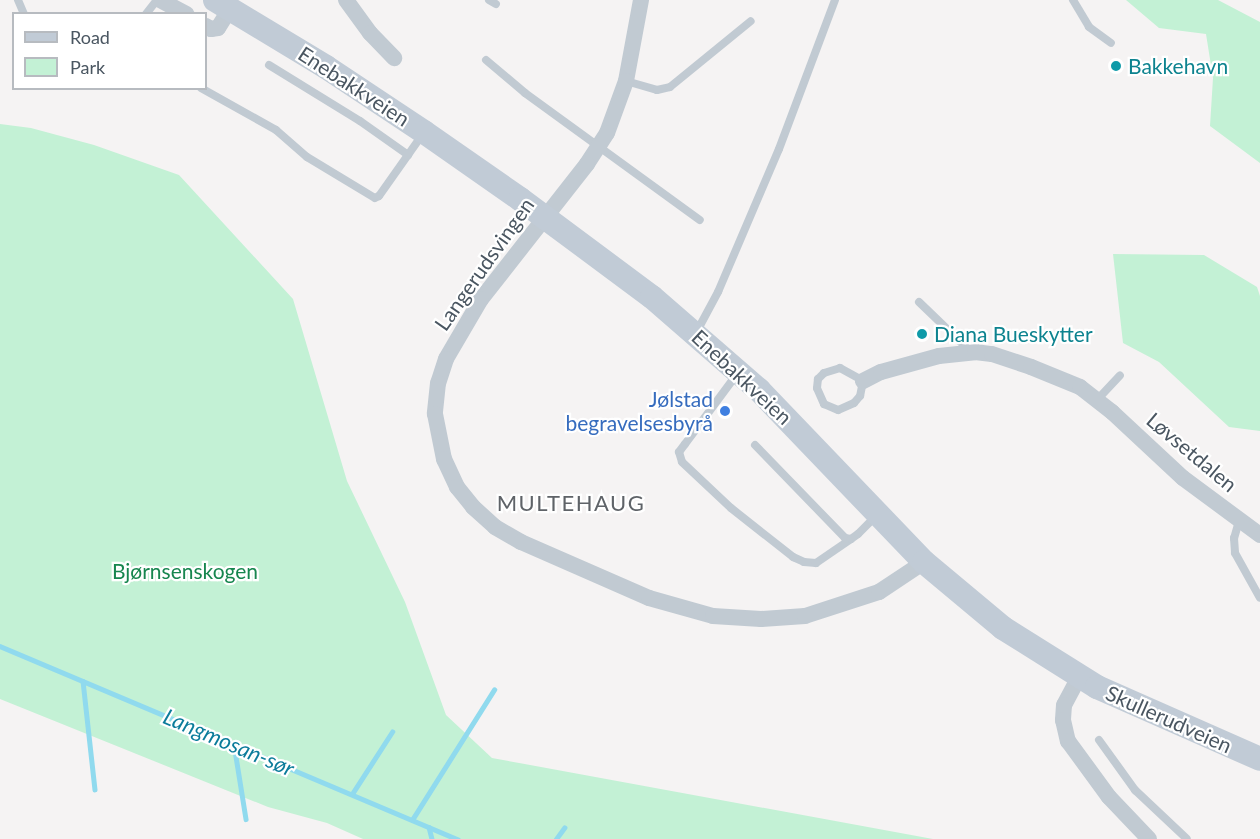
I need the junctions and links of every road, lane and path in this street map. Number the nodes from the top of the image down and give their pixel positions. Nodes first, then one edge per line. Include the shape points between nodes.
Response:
1 (158, 0) edge
2 (641, 0) edge
3 (835, 0) edge
4 (1073, 0) edge
5 (222, 4) edge
6 (355, 4) edge
7 (148, 12) edge
8 (182, 12) edge
9 (751, 21) dead end
10 (207, 27) edge
11 (1111, 43) dead end
12 (394, 58) dead end
13 (486, 60) dead end
14 (269, 65) dead end
15 (626, 81) junction
16 (205, 90) edge
17 (424, 132) junction
18 (598, 147) junction
19 (408, 155) junction
20 (544, 217) junction
21 (700, 220) dead end
22 (919, 302) dead end
23 (696, 333) junction
24 (971, 352) junction
25 (740, 372) junction
26 (1120, 375) dead end
27 (863, 381) junction
28 (1096, 401) junction
29 (755, 445) dead end
30 (877, 514) junction
31 (1239, 521) junction
32 (1260, 535) edge
33 (851, 539) junction
34 (924, 562) junction
35 (1260, 598) edge
36 (1079, 677) junction
37 (1099, 740) dead end
38 (1260, 759) edge
39 (1149, 839) edge
40 (1187, 839) edge

1 - 7 lane
1 - 8 street
2 - 15 street, Langerudsvingen
3 - 23 lane via 779,149
4 - 11 lane via 1089,27
5 - 10 street via 218,28
5 - 17 main road, Enebakkveien
6 - 12 street
9 - 15 lane via 670,87 657,90
13 - 18 lane
14 - 19 lane
15 - 18 street, Langerudsvingen
16 - 19 lane via 276,130 307,157 375,198
17 - 19 lane
17 - 20 main road, Enebakkveien
18 - 20 street, Langerudsvingen
18 - 21 lane
20 - 23 main road, Enebakkveien
20 - 34 street, Langerudsvingen via 462,329 438,383 435,414 439,444 457,487 495,527 557,560 648,598 713,616 761,619 805,615 879,592
22 - 24 lane
23 - 25 main road, Enebakkveien
24 - 27 street, Løvsetdalen via 929,358
24 - 28 street, Løvsetdalen via 992,354 1031,367 1080,387
25 - 30 main road, Enebakkveien
25 - 33 lane via 684,444 680,452 682,462 731,508 793,557 816,563
26 - 28 lane
27 - 27 lane via 840,368 824,373 818,379 819,396 829,409 846,409 860,396
28 - 31 street, Løvsetdalen
29 - 33 lane via 845,538
30 - 33 lane
30 - 34 main road, Enebakkveien
31 - 32 street, Løvsetdalen
31 - 35 lane via 1235,553
34 - 36 main road, Enebakkveien via 1003,628
36 - 38 main road, Skullerudveien
36 - 39 street via 1064,705 1068,741 1109,797
37 - 40 lane via 1135,790

